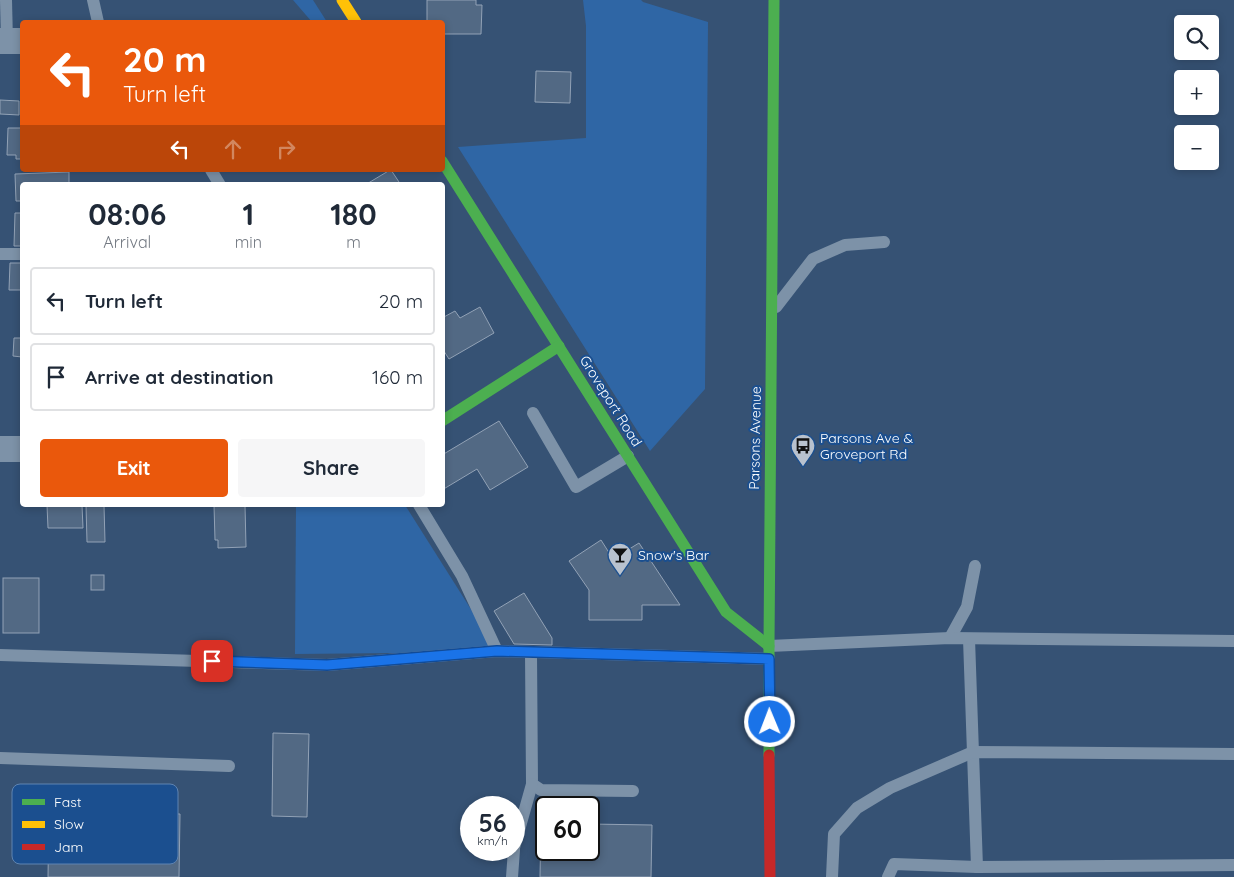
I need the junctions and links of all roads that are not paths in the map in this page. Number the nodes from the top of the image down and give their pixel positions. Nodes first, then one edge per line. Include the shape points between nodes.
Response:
1 (6, 0) edge
2 (93, 0) edge
3 (342, 0) edge
4 (774, 0) edge
5 (98, 20) edge
6 (355, 20) edge
7 (10, 41) edge
8 (445, 166) edge
9 (884, 242) dead end
10 (0, 254) edge
11 (20, 254) edge
12 (771, 313) junction
13 (559, 346) junction
14 (533, 413) dead end
15 (445, 419) edge
16 (0, 449) edge
17 (20, 449) edge
18 (628, 456) junction
19 (420, 507) edge
20 (975, 566) dead end
21 (950, 638) junction
22 (969, 639) junction
23 (1234, 641) edge
24 (497, 651) junction
25 (769, 652) junction
26 (531, 653) junction
27 (0, 655) edge
28 (973, 752) junction
29 (1234, 754) edge
30 (0, 758) edge
31 (229, 766) dead end
32 (532, 784) junction
33 (633, 791) dead end
34 (525, 809) edge
35 (513, 861) edge
36 (1234, 865) edge
37 (977, 867) junction
38 (512, 877) edge
39 (770, 877) edge
40 (832, 877) edge
41 (888, 877) edge

1 - 7 lane
2 - 5 lane
3 - 6 main road
4 - 12 main road, Parsons Avenue
8 - 13 main road, Groveport Road
9 - 12 lane via 845,245 813,259
10 - 11 lane
12 - 25 main road, Parsons Avenue
13 - 15 main road
13 - 18 main road, Groveport Road
14 - 18 lane via 576,488
16 - 17 street
18 - 25 main road, Groveport Road via 726,612
19 - 24 lane via 462,576
20 - 21 lane via 967,607
21 - 22 lane
21 - 25 lane
22 - 23 lane
22 - 28 lane
24 - 26 lane
24 - 27 lane via 327,665
25 - 26 lane
25 - 39 main road, Parsons Avenue
26 - 32 lane
28 - 29 lane
28 - 37 lane
28 - 40 lane via 890,788 857,808 834,834
30 - 31 lane
32 - 33 lane via 541,790
32 - 34 lane
35 - 38 lane
36 - 37 lane
37 - 41 lane via 894,864

